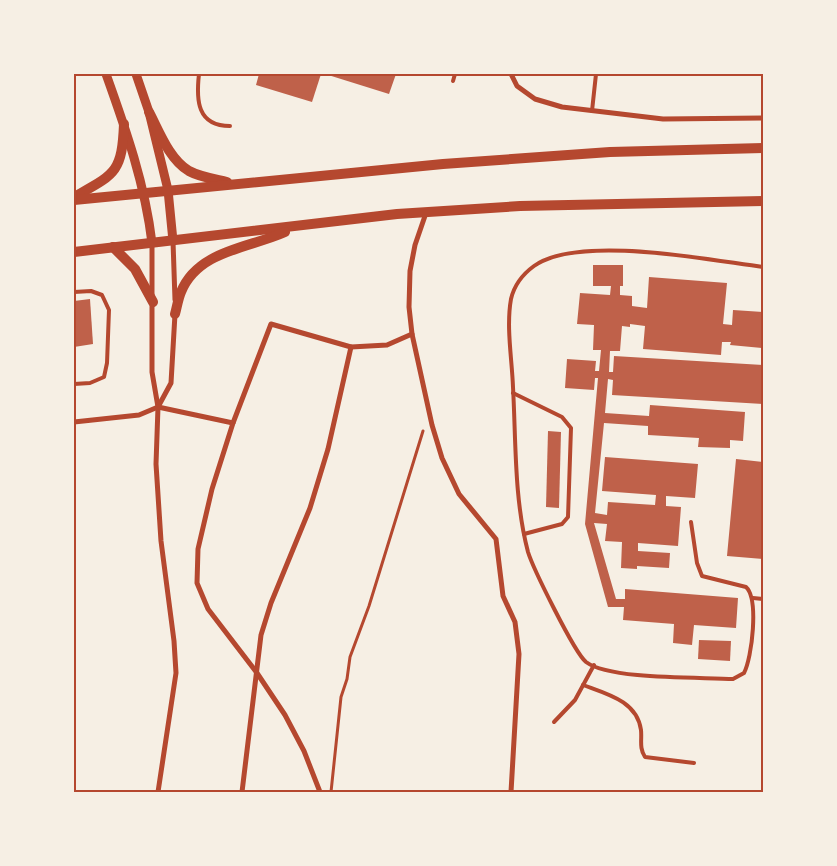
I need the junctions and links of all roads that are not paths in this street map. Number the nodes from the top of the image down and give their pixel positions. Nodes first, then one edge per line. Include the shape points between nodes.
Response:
1 (106, 74) edge
2 (136, 74) edge
3 (199, 74) edge
4 (455, 74) edge
5 (511, 74) edge
6 (596, 74) edge
7 (453, 80) dead end
8 (592, 111) junction
9 (149, 112) junction
10 (763, 118) edge
11 (124, 124) junction
12 (230, 126) dead end
13 (763, 148) edge
14 (236, 185) junction
15 (168, 190) junction
16 (145, 193) junction
17 (74, 199) edge
18 (763, 201) edge
19 (426, 213) junction
20 (295, 228) junction
21 (173, 241) junction
22 (152, 243) junction
23 (113, 247) junction
24 (74, 252) edge
25 (763, 268) edge
26 (74, 292) edge
27 (153, 302) junction
28 (175, 314) junction
29 (412, 334) junction
30 (351, 347) junction
31 (74, 384) edge
32 (513, 393) junction
33 (158, 407) junction
34 (74, 422) edge
35 (233, 423) junction
36 (691, 522) dead end
37 (524, 534) junction
38 (753, 598) junction
39 (763, 599) edge
40 (594, 666) junction
41 (257, 673) junction
42 (583, 684) junction
43 (554, 722) dead end
44 (694, 763) dead end
45 (158, 792) edge
46 (242, 792) edge
47 (320, 792) edge
48 (511, 792) edge

1 - 11 street
2 - 9 street
3 - 12 lane via 197,91 202,111 210,122
4 - 7 lane
5 - 8 street via 517,86 535,99 562,108
6 - 8 lane
8 - 10 street via 663,119
9 - 14 main road via 166,144 188,171
9 - 15 street
11 - 16 street
11 - 17 main road via 120,163 113,173
13 - 14 main road via 610,152 443,164
14 - 15 main road
15 - 16 main road
15 - 21 street
16 - 17 main road
16 - 22 street
18 - 19 main road via 520,206
19 - 20 main road
19 - 29 street via 410,271
20 - 21 main road
20 - 28 main road via 209,259 181,290
21 - 22 main road
21 - 28 street
22 - 23 main road
22 - 27 street
23 - 24 main road
23 - 27 main road via 135,269
25 - 32 lane via 613,250 564,253 547,259 523,276 512,297
26 - 31 lane via 91,291 102,295 109,310 104,377 90,383
27 - 33 street via 152,372
28 - 33 street via 171,383
29 - 30 street via 387,345
29 - 48 street via 442,458 471,510 496,539 503,596 515,622 519,654
30 - 35 street via 271,324
30 - 41 street via 328,450 310,508 271,603 261,636
32 - 37 lane
32 - 37 lane via 562,417 571,428 568,517 562,524
33 - 34 street via 132,416
33 - 35 street
33 - 45 street via 156,464 159,512 176,673
35 - 41 street via 212,489 198,549 197,583 208,609
36 - 38 lane via 702,576 746,587
37 - 40 lane via 529,555 569,637 586,661
38 - 39 lane
38 - 40 lane via 749,662 740,677 627,673
40 - 42 lane
41 - 46 street
41 - 47 street via 285,715
42 - 43 lane via 575,700
42 - 44 lane via 617,699 634,711 645,757

